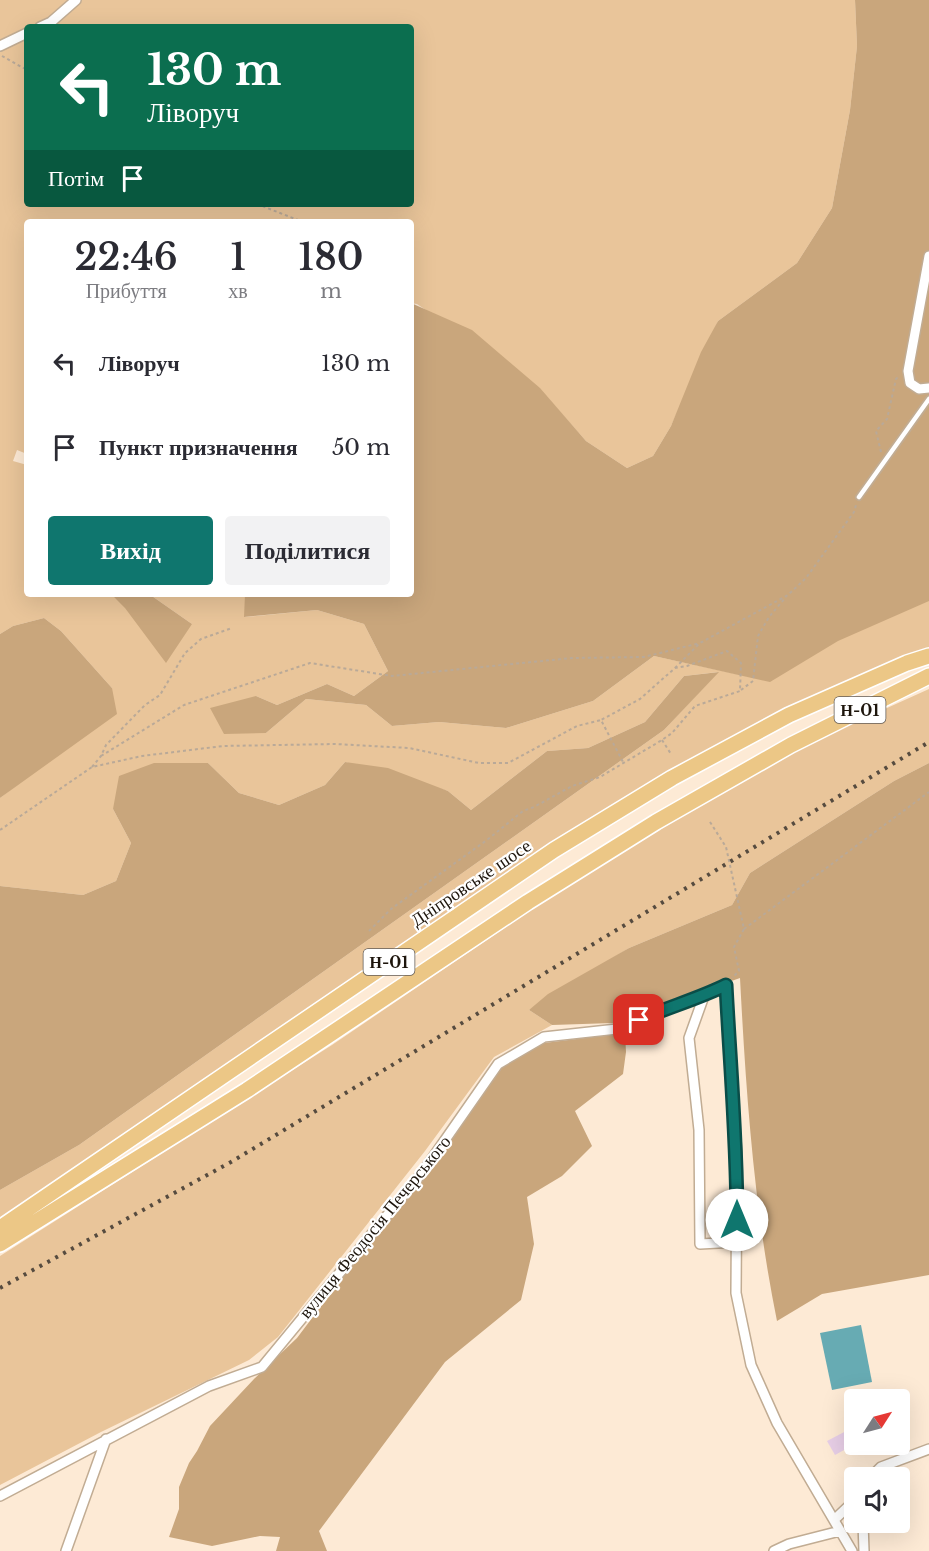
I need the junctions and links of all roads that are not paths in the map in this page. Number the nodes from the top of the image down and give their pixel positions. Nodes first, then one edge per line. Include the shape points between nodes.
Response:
1 (76, 0) edge
2 (47, 24) edge
3 (24, 34) edge
4 (0, 46) edge
5 (929, 256) edge
6 (929, 388) edge
7 (929, 399) edge
8 (860, 497) road end
9 (929, 656) edge
10 (929, 676) edge
11 (704, 996) junction
12 (0, 1228) edge
13 (737, 1242) junction
14 (0, 1244) edge
15 (106, 1439) junction
16 (929, 1449) edge
17 (881, 1467) edge
18 (0, 1496) edge
19 (844, 1510) edge
20 (834, 1520) junction
21 (840, 1531) junction
22 (863, 1533) edge
23 (66, 1551) edge
24 (774, 1551) edge
25 (852, 1551) edge
26 (864, 1551) edge

1 - 2 street
3 - 4 street
5 - 6 street via 908,371 910,383 919,389
7 - 8 lane
9 - 12 main road, Дніпровське шосе / Н-01 via 789,715 672,778 554,850
10 - 14 main road, Н-01 via 791,745 656,822 528,902 247,1090
11 - 13 street, вулиця Феодосія Печерського via 726,985 737,1153
11 - 13 street via 690,1038 699,1130 700,1244
11 - 15 street, вулиця Феодосія Печерського via 617,1029 544,1037 498,1064 422,1173 262,1367 209,1386
13 - 20 street via 736,1293 751,1365 777,1423
15 - 18 street, вулиця Феодосія Печерського
15 - 23 street
16 - 17 street
19 - 20 street
20 - 21 street
21 - 24 street
21 - 25 street
22 - 26 street

